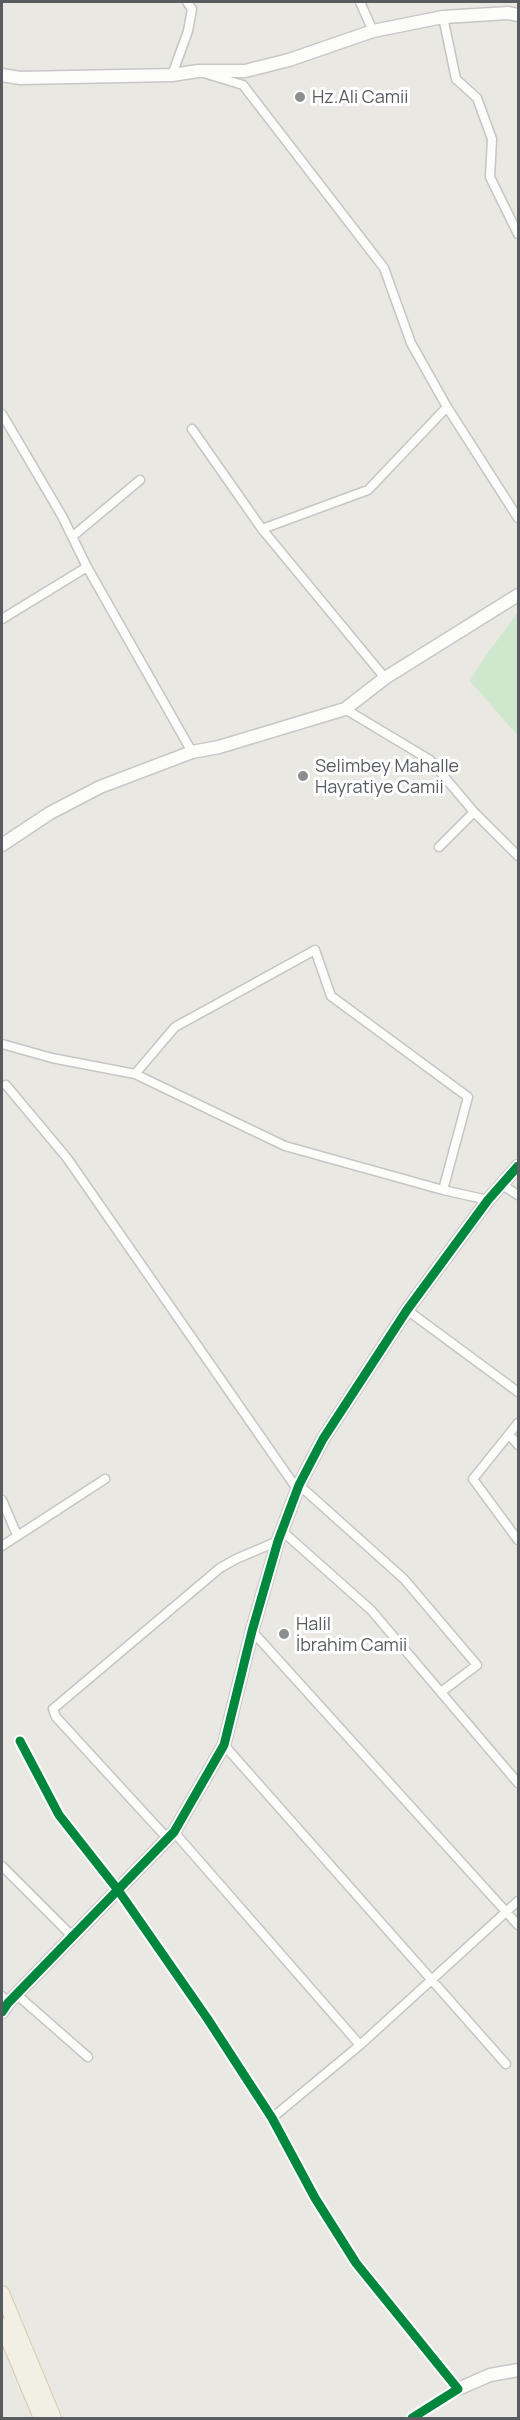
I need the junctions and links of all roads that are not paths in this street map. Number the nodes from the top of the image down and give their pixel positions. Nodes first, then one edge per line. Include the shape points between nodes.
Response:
1 (187, 2) edge
2 (360, 2) edge
3 (519, 15) edge
4 (443, 17) junction
5 (373, 31) junction
6 (198, 71) junction
7 (2, 75) edge
8 (172, 75) junction
9 (519, 234) edge
10 (447, 407) junction
11 (2, 414) edge
12 (192, 429) dead end
13 (140, 480) dead end
14 (519, 518) edge
15 (262, 529) junction
16 (73, 536) junction
17 (87, 567) junction
18 (519, 595) edge
19 (2, 620) edge
20 (385, 678) junction
21 (345, 709) junction
22 (192, 752) junction
23 (474, 812) junction
24 (2, 844) edge
25 (439, 847) dead end
26 (519, 856) edge
27 (2, 1044) edge
28 (135, 1074) junction
29 (6, 1085) dead end
30 (519, 1166) edge
31 (502, 1185) junction
32 (443, 1190) junction
33 (519, 1195) edge
34 (488, 1200) junction
35 (407, 1310) junction
36 (519, 1392) edge
37 (519, 1423) edge
38 (509, 1434) junction
39 (519, 1445) edge
40 (105, 1479) dead end
41 (298, 1487) junction
42 (2, 1500) edge
43 (17, 1535) junction
44 (279, 1536) junction
45 (519, 1540) edge
46 (2, 1546) edge
47 (252, 1631) junction
48 (441, 1692) junction
49 (20, 1741) dead end
50 (224, 1745) junction
51 (519, 1783) edge
52 (171, 1835) junction
53 (2, 1866) edge
54 (118, 1890) junction
55 (519, 1901) edge
56 (507, 1913) junction
57 (519, 1925) edge
58 (73, 1937) junction
59 (433, 1981) junction
60 (7, 2001) edge
61 (360, 2045) junction
62 (88, 2057) dead end
63 (506, 2064) dead end
64 (272, 2118) junction
65 (2, 2293) edge
66 (2, 2325) edge
67 (519, 2370) edge
68 (458, 2389) junction
69 (41, 2418) edge
70 (54, 2418) edge
71 (412, 2418) edge

1 - 8 street via 192,9 188,31
2 - 5 street
3 - 4 street
4 - 5 street
4 - 9 street via 456,79 477,98 492,140 490,177
5 - 6 street via 245,71
6 - 8 street
6 - 10 street via 243,85 378,259 411,343
7 - 8 street
10 - 14 street
10 - 15 street via 369,490
11 - 16 street
12 - 15 street
13 - 16 street
15 - 20 street
16 - 17 street
17 - 19 street
17 - 22 street
18 - 20 street
20 - 21 street
21 - 22 street
21 - 23 street via 429,760
22 - 24 street via 100,787
23 - 25 street
23 - 26 street
27 - 28 street
28 - 32 street via 285,1146
28 - 32 street via 175,1027 315,950 331,996 468,1097
29 - 41 street via 67,1158
30 - 31 street
31 - 33 street
31 - 34 street
32 - 34 street
34 - 35 street
35 - 36 street
35 - 41 street via 323,1439
37 - 38 street
38 - 39 street
38 - 45 street via 473,1479
40 - 43 street
41 - 44 street
41 - 48 street via 404,1580 477,1665
42 - 43 street
43 - 46 street
44 - 47 street
44 - 48 street via 372,1610
44 - 52 street via 220,1568 53,1709 56,1717
47 - 50 street
47 - 56 street
48 - 51 street
49 - 54 street via 59,1815
50 - 52 street
50 - 59 street
52 - 54 street
52 - 61 street
53 - 58 street
54 - 58 street
54 - 64 street
55 - 56 street
56 - 57 street
56 - 59 street
58 - 60 street
59 - 61 street
59 - 63 street
60 - 62 street
61 - 64 street
64 - 68 street via 356,2263
65 - 70 main road
66 - 69 main road
67 - 68 street via 490,2375
68 - 71 street

